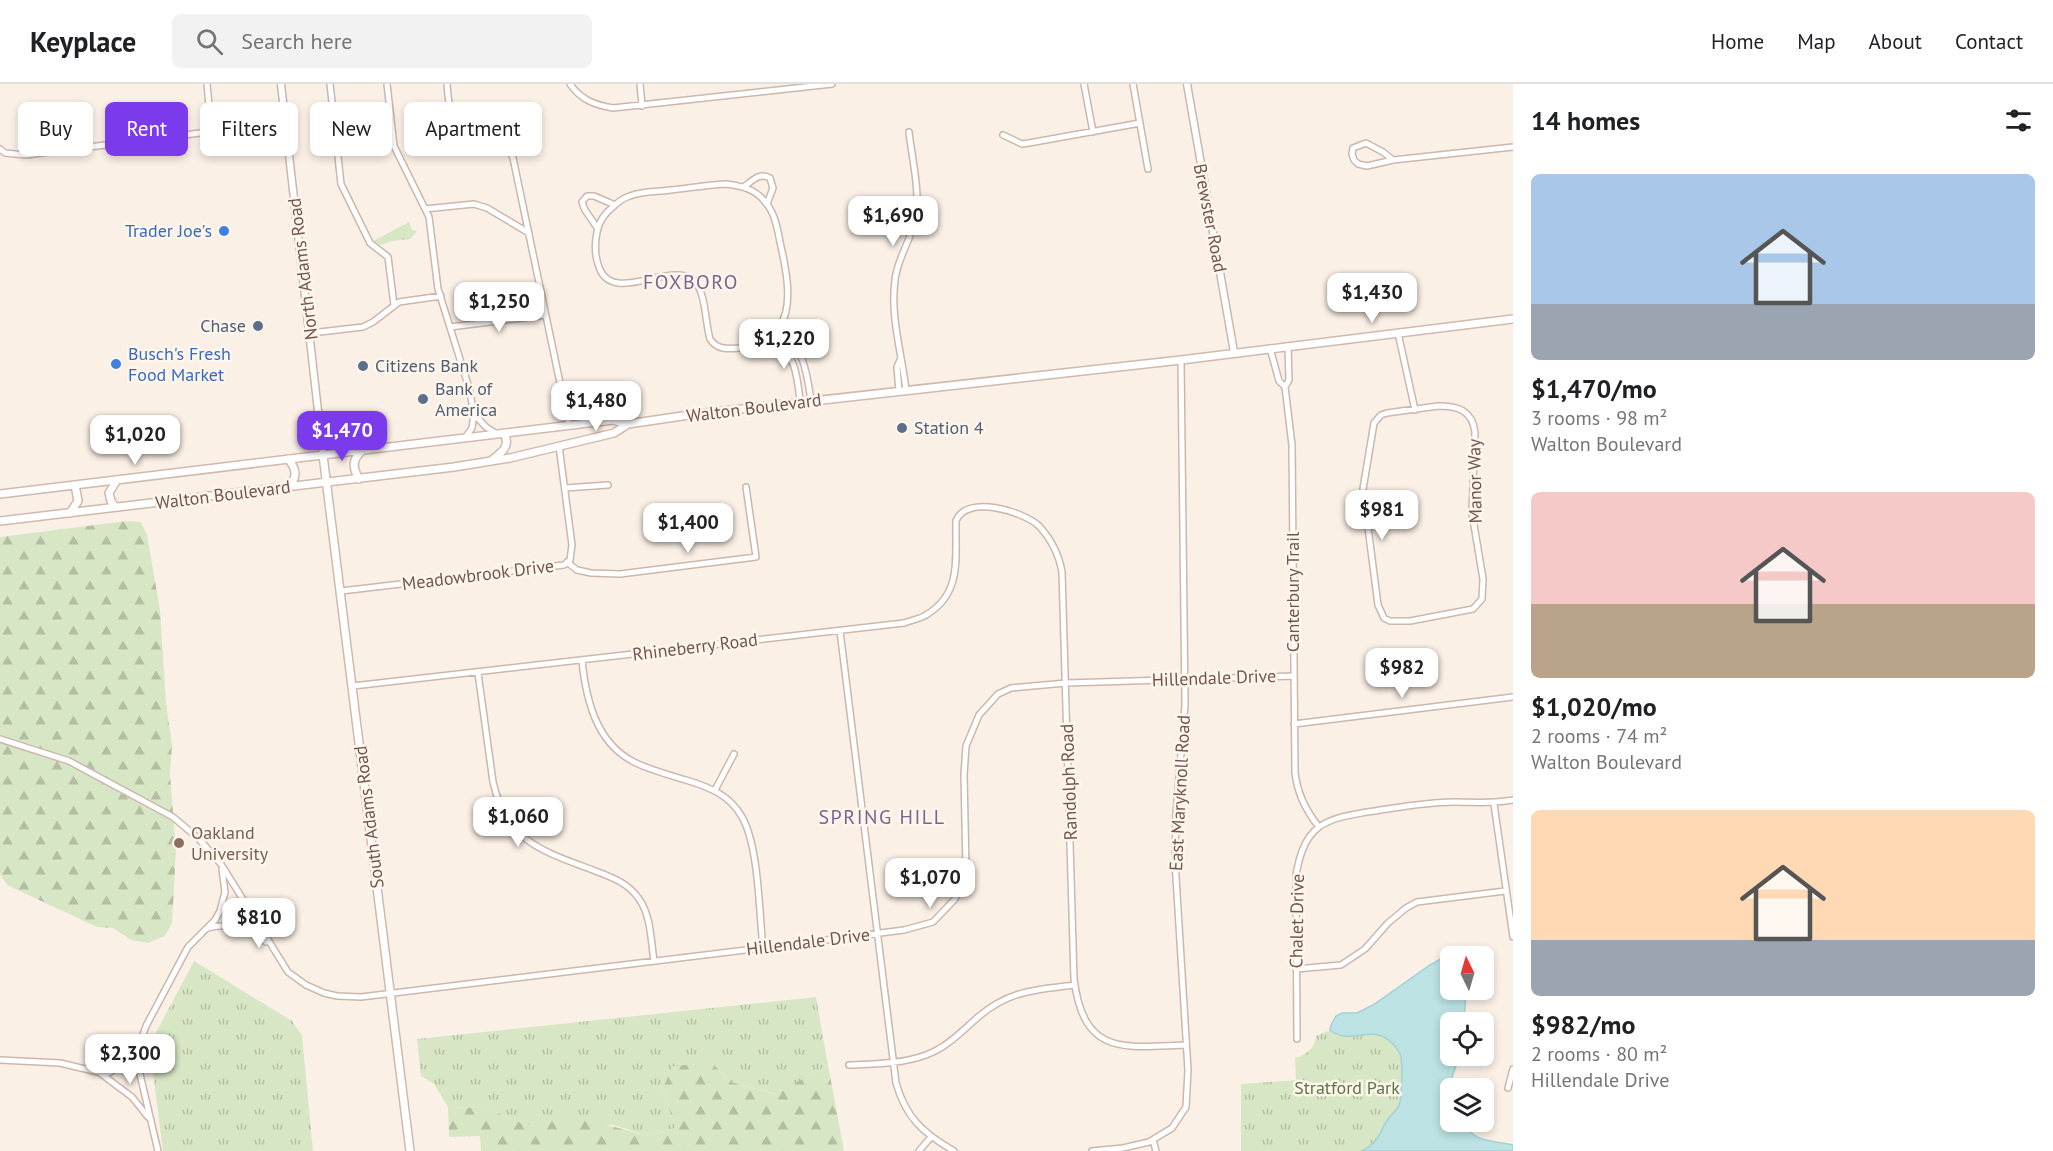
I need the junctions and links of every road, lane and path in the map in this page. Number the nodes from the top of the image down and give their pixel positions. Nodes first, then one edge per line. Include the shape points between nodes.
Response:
1 (207, 84) edge
2 (281, 84) edge
3 (330, 84) edge
4 (387, 84) edge
5 (447, 84) edge
6 (570, 84) edge
7 (639, 84) edge
8 (832, 84) edge
9 (1084, 84) edge
10 (1133, 84) edge
11 (1187, 84) edge
12 (332, 102) edge
13 (389, 102) edge
14 (642, 106) junction
15 (1140, 123) junction
16 (392, 130) edge
17 (909, 132) dead end
18 (1093, 132) junction
19 (1003, 135) dead end
20 (393, 138) joint
21 (1513, 147) edge
22 (0, 149) edge
23 (337, 156) edge
24 (1393, 160) junction
25 (1148, 169) dead end
26 (745, 186) junction
27 (767, 204) junction
28 (615, 205) junction
29 (425, 209) junction
30 (598, 229) junction
31 (529, 233) junction
32 (441, 296) junction
33 (394, 305) junction
34 (546, 315) junction
35 (1513, 319) edge
36 (779, 325) junction
37 (450, 327) junction
38 (311, 333) junction
39 (1398, 333) junction
40 (771, 335) junction
41 (1288, 346) junction
42 (1270, 348) junction
43 (1234, 352) junction
44 (1181, 360) junction
45 (1285, 387) junction
46 (902, 391) junction
47 (811, 401) junction
48 (800, 402) junction
49 (1415, 410) junction
50 (474, 414) junction
51 (580, 424) junction
52 (628, 424) junction
53 (569, 426) junction
54 (501, 434) junction
55 (465, 438) junction
56 (580, 441) junction
57 (559, 446) junction
58 (363, 450) junction
59 (323, 455) junction
60 (288, 459) junction
61 (490, 461) junction
62 (359, 479) junction
63 (117, 480) junction
64 (327, 483) junction
65 (75, 485) junction
66 (608, 485) dead end
67 (287, 487) junction
68 (746, 487) dead end
69 (565, 488) junction
70 (0, 494) edge
71 (115, 507) junction
72 (70, 513) junction
73 (958, 516) joint
74 (0, 521) edge
75 (567, 562) junction
76 (341, 591) junction
77 (840, 631) junction
78 (582, 661) junction
79 (478, 673) junction
80 (1293, 676) junction
81 (1185, 679) junction
82 (1066, 682) junction
83 (353, 686) junction
84 (1513, 697) edge
85 (1294, 723) junction
86 (0, 739) edge
87 (734, 754) dead end
88 (715, 790) junction
89 (1513, 800) edge
90 (1494, 804) junction
91 (1319, 827) junction
92 (221, 864) junction
93 (1505, 891) junction
94 (206, 929) junction
95 (877, 933) junction
96 (1513, 937) edge
97 (272, 948) junction
98 (763, 948) junction
99 (654, 961) junction
100 (1296, 969) junction
101 (1075, 985) junction
102 (390, 994) junction
103 (1297, 1039) dead end
104 (140, 1041) junction
105 (1186, 1045) junction
106 (0, 1060) edge
107 (892, 1062) junction
108 (849, 1065) dead end
109 (1513, 1069) edge
110 (98, 1072) junction
111 (1508, 1088) dead end
112 (153, 1127) junction
113 (931, 1137) junction
114 (1154, 1140) junction
115 (158, 1151) edge
116 (411, 1151) edge
117 (919, 1151) edge
118 (954, 1151) edge
119 (1092, 1151) edge
120 (1156, 1151) edge

1 - 22 street via 212,127 208,132 26,155
2 - 38 street, North Adams Road
3 - 12 street
4 - 13 street
5 - 31 street via 450,106 459,122 512,154
6 - 14 street via 581,97 597,105
7 - 14 street
8 - 14 street
9 - 18 street
10 - 15 street
11 - 43 street, Brewster Road
15 - 18 street
15 - 25 street
16 - 20 street
17 - 46 street via 918,204 895,279
18 - 19 street via 1022,144
20 - 29 street
21 - 24 street
23 - 33 street via 345,193 370,243 388,257
24 - 24 street via 1366,143 1353,148 1358,164 1367,166
26 - 27 street
26 - 27 street via 758,176 770,178 773,188
26 - 28 street via 709,185 638,194
27 - 36 street via 775,219 789,292 784,320
28 - 30 street
28 - 30 street via 594,196 587,196 582,202
29 - 31 street via 474,204
29 - 32 street via 431,225
30 - 40 street via 596,258 608,282 688,277 701,290 713,344 726,349 747,347
31 - 34 street
32 - 33 street via 404,300
32 - 37 street
33 - 38 street via 363,327
34 - 37 street
34 - 53 street
35 - 39 main road, Walton Boulevard
36 - 40 street
36 - 47 street via 802,356
37 - 50 street
38 - 59 street, North Adams Road
39 - 41 main road, Walton Boulevard
39 - 49 street
40 - 48 street via 796,368
41 - 42 main road, Walton Boulevard
41 - 45 street, Canterbury Trail via 1289,380
42 - 43 main road, Walton Boulevard
42 - 45 street, Canterbury Trail via 1279,381
43 - 44 main road, Walton Boulevard
44 - 46 main road, Walton Boulevard
44 - 81 street, East Maryknoll Road
45 - 80 street, Canterbury Trail via 1292,445
46 - 47 main road, Walton Boulevard
47 - 48 main road, Walton Boulevard
48 - 52 main road, Walton Boulevard
49 - 49 street, Manor Way via 1448,406 1467,413 1473,421 1472,513 1484,593 1473,609 1390,621 1380,612 1363,481 1374,423 1387,413
50 - 54 street via 486,427
50 - 55 street via 472,428
51 - 52 main road, Walton Boulevard via 614,420
51 - 53 main road, Walton Boulevard
51 - 56 main road via 584,431
52 - 56 main road, Walton Boulevard via 614,433
53 - 54 main road, Walton Boulevard
54 - 55 main road, Walton Boulevard
54 - 61 main road via 506,446
55 - 58 main road, Walton Boulevard
56 - 57 main road, Walton Boulevard
57 - 61 main road, Walton Boulevard
57 - 69 street, Meadowbrook Drive
58 - 59 main road, Walton Boulevard
58 - 62 main road via 354,463
59 - 60 main road, Walton Boulevard
59 - 64 main road, South Adams Road
60 - 63 main road, Walton Boulevard
60 - 67 main road via 296,474
61 - 62 main road, Walton Boulevard
62 - 64 main road, Walton Boulevard
63 - 65 main road, Walton Boulevard
63 - 71 main road via 109,493
64 - 67 main road, Walton Boulevard
64 - 76 main road, South Adams Road
65 - 70 main road, Walton Boulevard
65 - 72 main road via 78,501
66 - 69 street
67 - 71 main road, Walton Boulevard
68 - 75 street via 756,557 620,574 577,570
69 - 75 street, Meadowbrook Drive via 572,545
71 - 72 main road, Walton Boulevard
72 - 74 main road, Walton Boulevard
73 - 77 street, Rhineberry Road via 956,575 941,603 926,616 904,623
73 - 82 street, Randolph Road via 977,508 1010,510 1029,518 1047,536 1062,572
75 - 76 street, Meadowbrook Drive via 554,567
76 - 83 main road, South Adams Road
77 - 78 street, Rhineberry Road
77 - 95 street
78 - 79 street, Rhineberry Road
78 - 88 street via 594,719 610,742 633,762
79 - 83 street, Rhineberry Road
79 - 99 street via 492,782 507,818 515,830 546,853 619,879 633,891 647,919
80 - 81 street, Hillendale Drive
80 - 85 street, Canterbury Trail
81 - 82 street, Hillendale Drive
81 - 105 street, East Maryknoll Road via 1174,861
82 - 95 street, Hillendale Drive via 1011,688 984,707 966,746 966,868 955,899 933,922
82 - 101 street, Randolph Road
83 - 102 main road, South Adams Road
84 - 85 street
85 - 91 street, Canterbury Trail via 1296,783
86 - 92 street, Hillendale Drive via 69,761 161,810 193,834
87 - 88 street
88 - 98 street via 736,809 751,840
89 - 90 street
90 - 91 street via 1414,806 1347,816
90 - 93 street
91 - 100 street, Chalet Drive via 1299,855
92 - 94 street via 223,901
92 - 97 street, Hillendale Drive
93 - 96 street
93 - 100 street via 1418,902 1397,915 1365,949 1341,965
94 - 97 street via 226,925 242,928
94 - 104 street via 188,947
95 - 98 street, Hillendale Drive
95 - 107 street
97 - 102 street, Hillendale Drive via 295,978 324,993 354,997
98 - 99 street, Hillendale Drive
99 - 102 street, Hillendale Drive
100 - 103 street, Chalet Drive
101 - 105 street, Randolph Road via 1084,1017 1102,1040 1121,1046
101 - 107 street via 1017,993 992,1007 937,1050
102 - 116 main road, South Adams Road
104 - 110 street via 121,1066 108,1073
104 - 112 street via 138,1064
105 - 114 street, East Maryknoll Road via 1186,1107 1172,1128
106 - 110 street via 60,1063
107 - 108 street
107 - 113 street via 908,1113
109 - 111 street
110 - 112 street via 138,1103
112 - 115 street
113 - 117 street
113 - 118 street
114 - 119 street
114 - 120 street

